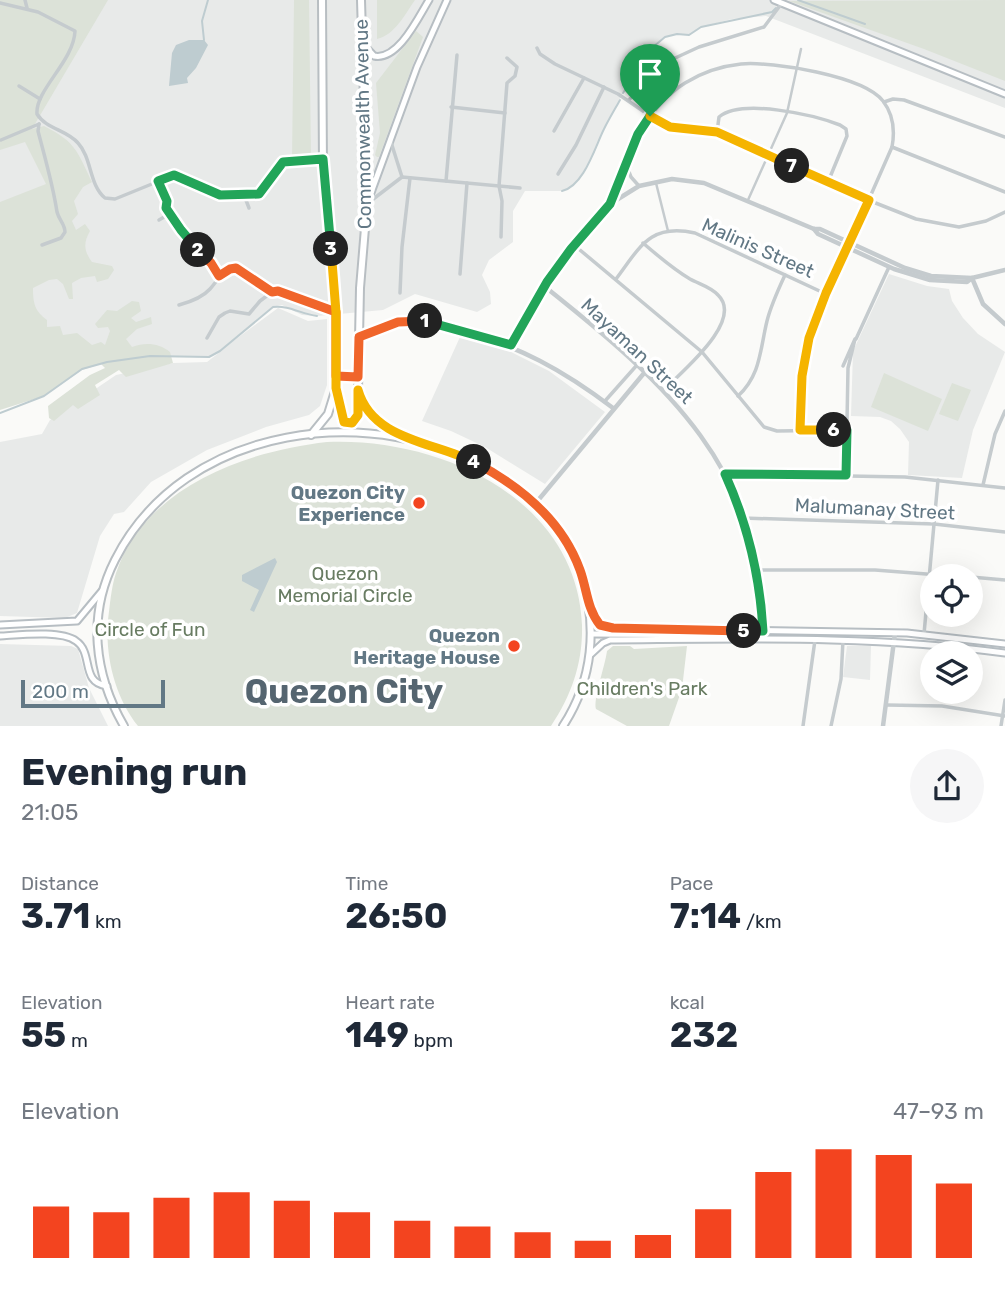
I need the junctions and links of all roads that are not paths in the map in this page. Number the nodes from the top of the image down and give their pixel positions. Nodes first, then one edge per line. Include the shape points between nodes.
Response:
1 (25, 0) edge
2 (322, 0) edge
3 (361, 0) edge
4 (429, 0) edge
5 (447, 0) edge
6 (774, 0) edge
7 (0, 3) edge
8 (782, 3) junction
9 (27, 9) junction
10 (362, 42) junction
11 (537, 48) dead end
12 (802, 49) dead end
13 (457, 55) dead end
14 (508, 58) dead end
15 (797, 69) junction
16 (584, 78) junction
17 (19, 86) dead end
18 (604, 87) junction
19 (1005, 94) edge
20 (40, 99) junction
21 (629, 100) junction
22 (884, 102) junction
23 (451, 107) junction
24 (505, 113) junction
25 (787, 113) junction
26 (650, 116) junction
27 (45, 123) junction
28 (39, 124) junction
29 (554, 131) dead end
30 (717, 132) junction
31 (1005, 137) edge
32 (1, 139) edge
33 (390, 139) junction
34 (892, 147) junction
35 (769, 155) junction
36 (323, 159) junction
37 (627, 165) junction
38 (558, 174) dead end
39 (402, 177) junction
40 (410, 177) junction
41 (158, 181) junction
42 (446, 181) junction
43 (655, 181) junction
44 (828, 182) junction
45 (467, 183) junction
46 (499, 186) junction
47 (639, 186) junction
48 (520, 188) dead end
49 (1005, 192) edge
50 (244, 195) junction
51 (869, 200) junction
52 (748, 201) junction
53 (367, 204) junction
54 (610, 204) junction
55 (248, 208) dead end
56 (1005, 212) edge
57 (171, 213) junction
58 (159, 220) dead end
59 (668, 231) junction
60 (501, 237) dead end
61 (643, 243) junction
62 (42, 245) dead end
63 (574, 245) junction
64 (848, 245) junction
65 (889, 267) junction
66 (1005, 270) edge
67 (460, 274) dead end
68 (785, 275) junction
69 (219, 276) junction
70 (972, 278) junction
71 (616, 279) junction
72 (544, 286) junction
73 (272, 292) junction
74 (400, 293) dead end
75 (826, 293) junction
76 (179, 305) dead end
77 (336, 312) junction
78 (1005, 324) edge
79 (359, 337) junction
80 (207, 338) dead end
81 (511, 345) junction
82 (702, 352) junction
83 (637, 365) junction
84 (645, 372) junction
85 (336, 376) junction
86 (358, 377) junction
87 (336, 388) junction
88 (358, 390) junction
89 (664, 390) junction
90 (738, 396) junction
91 (605, 401) junction
92 (613, 408) junction
93 (1005, 411) edge
94 (800, 430) junction
95 (847, 430) junction
96 (311, 435) junction
97 (402, 438) junction
98 (725, 474) junction
99 (846, 475) junction
100 (938, 480) junction
101 (983, 485) junction
102 (1005, 488) edge
103 (536, 504) junction
104 (743, 518) junction
105 (934, 524) junction
106 (1005, 532) edge
107 (931, 564) edge
108 (757, 570) junction
109 (920, 573) edge
110 (983, 578) edge
111 (1005, 580) edge
112 (102, 591) junction
113 (590, 609) junction
114 (0, 625) edge
115 (925, 627) edge
116 (745, 631) junction
117 (763, 631) junction
118 (895, 633) junction
119 (592, 634) junction
120 (736, 635) junction
121 (924, 635) junction
122 (0, 636) edge
123 (610, 637) junction
124 (744, 639) junction
125 (763, 639) junction
126 (816, 640) junction
127 (843, 640) junction
128 (894, 641) junction
129 (1005, 645) edge
130 (1005, 653) edge
131 (590, 655) junction
132 (107, 686) junction
133 (1005, 700) edge
134 (887, 705) junction
135 (1004, 715) edge
136 (124, 726) edge
137 (563, 726) edge
138 (803, 726) edge
139 (831, 726) edge
140 (883, 726) edge
141 (1001, 726) edge

1 - 9 street
2 - 36 main road, Commonwealth Avenue
3 - 10 main road, Commonwealth Avenue
4 - 10 main road via 399,46 387,56 374,56
5 - 33 main road
6 - 8 main road
7 - 9 street
8 - 19 main road
8 - 21 street via 764,27 673,59
9 - 20 street via 75,31 68,56
10 - 53 main road, Commonwealth Avenue
11 - 16 street via 555,64
12 - 15 street
13 - 23 street
14 - 24 street via 517,67 507,83
15 - 22 street via 854,81
15 - 25 street
15 - 26 street via 752,63 716,69 683,84
16 - 18 street
16 - 29 street
17 - 20 street
18 - 21 street
18 - 38 street
20 - 27 street via 36,110
21 - 26 street
22 - 31 street via 904,100
22 - 34 street via 893,125
23 - 24 street
23 - 42 street
24 - 46 street
25 - 30 street via 757,108 730,111 719,117
25 - 35 street
25 - 44 street via 846,129 847,139
26 - 30 street via 670,127
26 - 37 street
27 - 28 street
27 - 41 street via 80,145 105,198 114,199
28 - 32 street
28 - 62 street via 58,215 65,226 61,238
30 - 35 street
33 - 39 street
33 - 53 main road
34 - 49 street
34 - 51 street
35 - 44 street
35 - 52 street
36 - 50 street via 283,162 261,193
36 - 77 main road, Commonwealth Avenue
37 - 47 street
37 - 54 street
39 - 40 street
39 - 53 street
40 - 42 street
40 - 74 street
41 - 50 street via 174,175 220,195
41 - 57 street
42 - 45 street
43 - 47 street
43 - 52 street via 696,181
43 - 59 street
44 - 51 street
45 - 46 street
45 - 67 street
46 - 48 street
46 - 60 street
47 - 54 street
50 - 55 street
51 - 56 street via 924,222 959,227
51 - 64 street
52 - 64 street
53 - 79 main road, Commonwealth Avenue
54 - 63 street
57 - 58 street
57 - 69 street
59 - 61 street
59 - 68 street, Malinis Street via 695,233
61 - 71 street
61 - 82 street via 723,300 721,323
63 - 71 street
63 - 72 street
64 - 65 street
64 - 70 street via 920,273
64 - 75 street
65 - 70 street via 930,280 967,282
65 - 95 street via 860,329 855,341 849,354 843,366 855,339 851,351 850,352 848,368
66 - 70 street
68 - 75 street, Malinis Street
68 - 90 street via 771,305 758,369
69 - 73 street via 236,268
69 - 76 street via 209,290
70 - 78 street via 983,304
71 - 82 street
72 - 81 street
72 - 83 street, Mayaman Street
73 - 77 street
73 - 80 street via 249,314 230,311 219,317
75 - 94 street via 804,359
77 - 85 main road, Commonwealth Avenue
79 - 81 street via 398,322 421,321
79 - 86 main road, Commonwealth Avenue
81 - 91 street
82 - 89 street
82 - 90 street
83 - 84 street, Mayaman Street
83 - 91 street
84 - 89 street, Mayaman Street
84 - 92 street
85 - 86 main road
85 - 87 main road, Commonwealth Avenue
86 - 88 main road, Commonwealth Avenue
87 - 88 main road, Commonwealth Avenue via 341,415 349,424 358,415
87 - 96 main road, Commonwealth Avenue via 328,414
88 - 97 main road via 375,419
89 - 98 street, Mayaman Street via 701,434
90 - 94 street via 764,428
91 - 92 street
92 - 103 street
93 - 101 street
94 - 95 street
95 - 99 street
96 - 97 main road via 361,432
96 - 112 main road via 231,454 181,481 132,532
97 - 103 main road via 466,458
98 - 99 street
98 - 104 street, Mayaman Street
99 - 100 street
100 - 101 street
100 - 105 street
101 - 102 street
103 - 113 main road via 571,548
104 - 105 street, Malumanay Street
104 - 108 street, Mayaman Street
105 - 106 street, Malumanay Street
105 - 107 street
108 - 109 street
108 - 117 street, Mayaman Street
110 - 111 street
112 - 114 main road via 76,621
112 - 132 main road via 96,634
113 - 116 main road via 600,625 613,628
113 - 119 main road
115 - 121 street
116 - 117 main road
116 - 120 main road
117 - 118 main road
117 - 125 street, Mayaman Street
118 - 121 main road
118 - 128 street
119 - 123 main road
119 - 131 main road
120 - 123 main road
120 - 124 main road
121 - 129 main road
122 - 132 main road via 72,638 84,649 91,679
123 - 124 main road
123 - 131 main road
124 - 125 main road
125 - 126 main road
126 - 127 main road
126 - 138 street
127 - 128 main road
127 - 139 street
128 - 130 main road
128 - 134 street
131 - 137 main road via 583,685
132 - 136 main road
133 - 135 street
134 - 135 street via 942,706
134 - 140 street
135 - 141 street

